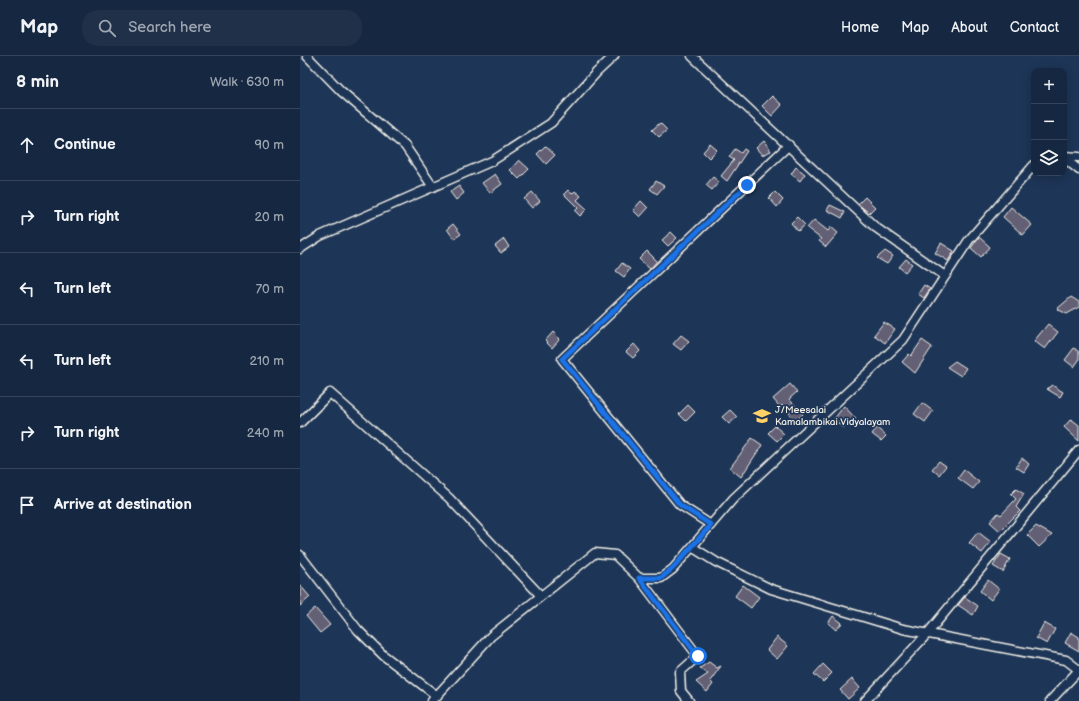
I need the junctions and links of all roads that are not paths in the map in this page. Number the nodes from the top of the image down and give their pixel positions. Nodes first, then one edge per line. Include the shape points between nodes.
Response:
1 (308, 56) edge
2 (614, 56) edge
3 (692, 56) edge
4 (789, 145) junction
5 (1067, 157) edge
6 (1079, 157) edge
7 (1067, 160) edge
8 (1031, 168) edge
9 (1079, 170) edge
10 (433, 187) junction
11 (300, 249) edge
12 (945, 276) junction
13 (300, 423) edge
14 (1079, 450) edge
15 (711, 525) junction
16 (692, 547) junction
17 (300, 555) edge
18 (639, 578) junction
19 (540, 596) junction
20 (927, 634) junction
21 (1079, 670) edge
22 (435, 698) edge
23 (689, 701) edge
24 (866, 701) edge
25 (1050, 701) edge

1 - 10 street via 341,91 405,146
2 - 10 street via 596,72 551,123 492,161
3 - 4 street
4 - 12 street via 875,227
4 - 15 street via 562,359 680,505
5 - 6 street
7 - 9 street
8 - 12 street via 969,240
10 - 11 street via 320,236
12 - 15 street via 903,340 733,499
13 - 19 street via 330,393 449,498
14 - 20 street
15 - 16 street
16 - 18 street via 661,578
16 - 20 street via 771,589
17 - 22 street via 358,630 383,655
18 - 19 street via 614,555 595,553
18 - 23 street via 698,656 680,672 681,691
19 - 22 street via 491,636
20 - 21 street via 1066,660
20 - 24 street
21 - 25 street

